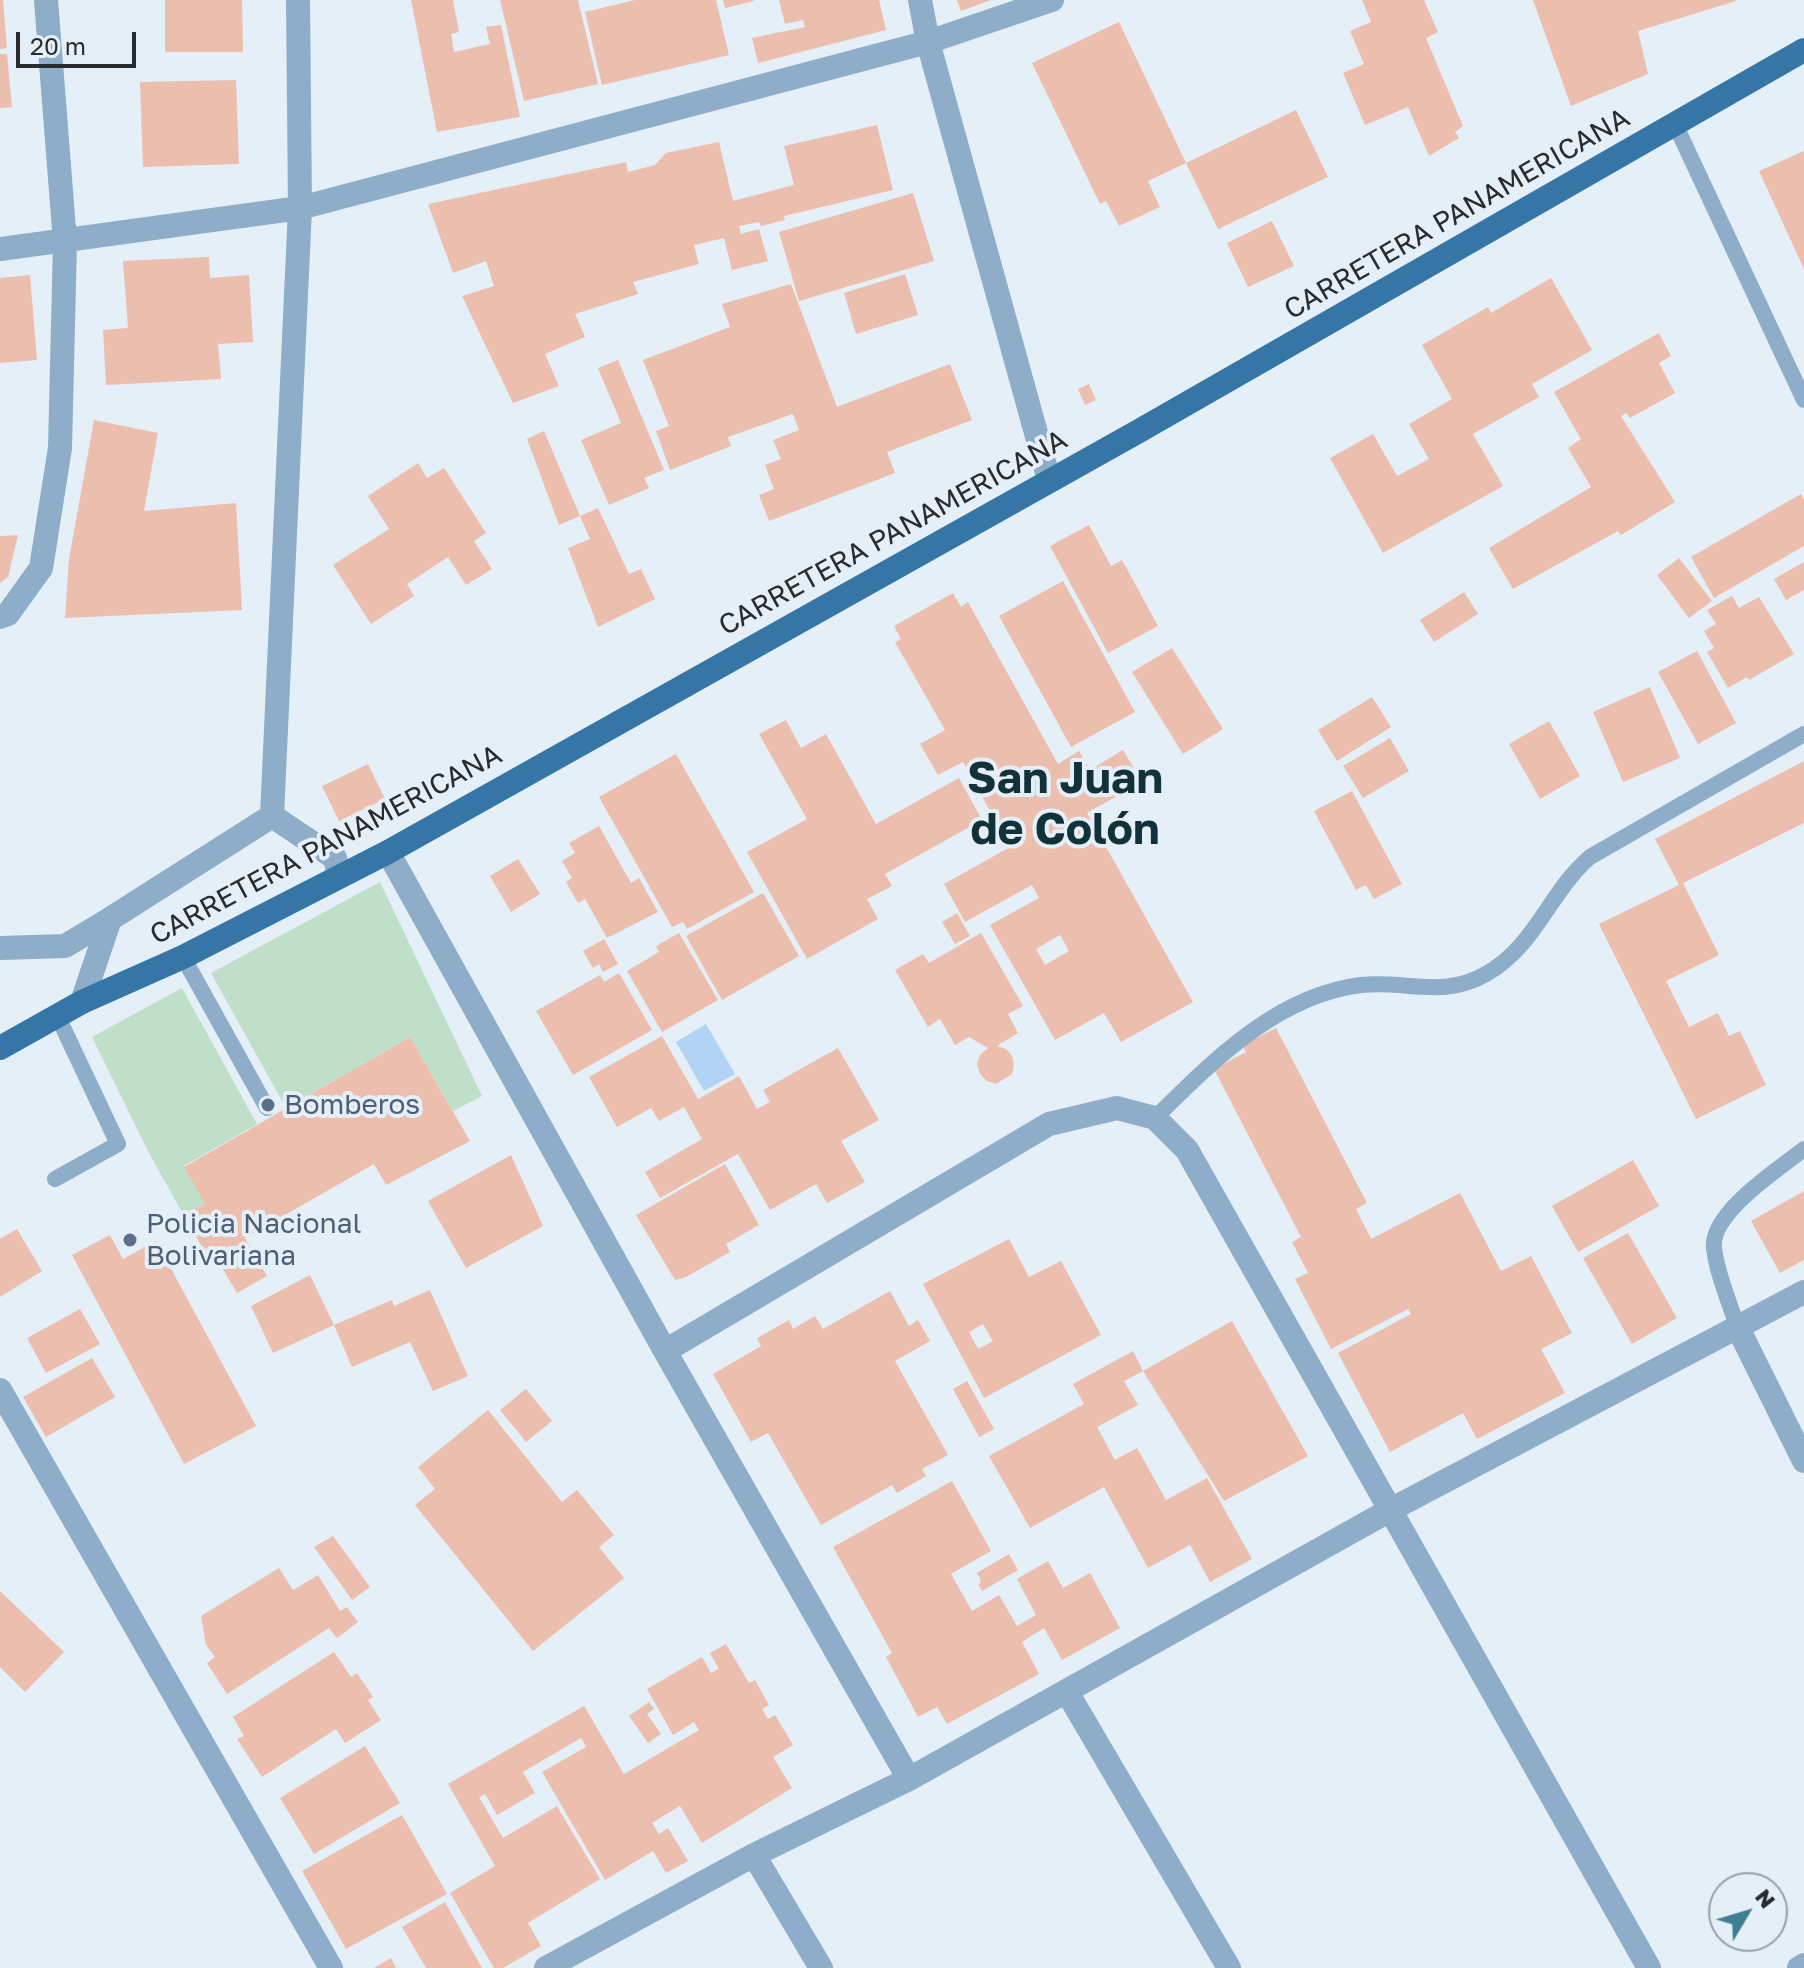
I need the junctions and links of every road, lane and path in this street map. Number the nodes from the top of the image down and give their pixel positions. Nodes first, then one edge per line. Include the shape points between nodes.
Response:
1 (46, 0) edge
2 (298, 0) edge
3 (920, 0) edge
4 (1052, 0) edge
5 (928, 42) junction
6 (1804, 50) edge
7 (1675, 124) junction
8 (300, 208) junction
9 (65, 242) junction
10 (0, 249) edge
11 (1804, 400) edge
12 (1049, 480) junction
13 (0, 617) edge
14 (1804, 734) edge
15 (272, 816) junction
16 (388, 852) junction
17 (339, 876) junction
18 (110, 919) junction
19 (0, 948) edge
20 (183, 957) junction
21 (82, 1002) junction
22 (58, 1017) junction
23 (0, 1048) edge
24 (267, 1108) dead end
25 (1155, 1118) junction
26 (1804, 1149) edge
27 (55, 1179) dead end
28 (1804, 1292) edge
29 (1737, 1326) junction
30 (665, 1351) junction
31 (0, 1390) edge
32 (1804, 1461) edge
33 (1392, 1509) junction
34 (1067, 1692) junction
35 (909, 1779) junction
36 (754, 1855) junction
37 (331, 1968) edge
38 (546, 1968) edge
39 (821, 1968) edge
40 (1229, 1968) edge
41 (1649, 1968) edge

1 - 9 street
2 - 8 street
3 - 5 street
4 - 5 street
5 - 8 street
5 - 12 street
6 - 7 main road, CARRETERA PANAMERICANA
7 - 11 lane
7 - 12 main road, CARRETERA PANAMERICANA
8 - 9 street
8 - 15 street
9 - 10 street
9 - 13 street via 60,448 41,568 8,614
12 - 16 main road, CARRETERA PANAMERICANA
14 - 25 lane via 1590,857 1565,882 1535,929 1488,974 1428,989 1359,985 1296,1004 1205,1069
15 - 17 street via 335,858
15 - 18 street
16 - 17 main road, CARRETERA PANAMERICANA
16 - 30 street
17 - 20 main road, CARRETERA PANAMERICANA
18 - 19 street via 65,946
18 - 21 street
20 - 21 main road, CARRETERA PANAMERICANA
20 - 24 lane
21 - 22 main road, CARRETERA PANAMERICANA
22 - 23 main road, CARRETERA PANAMERICANA
22 - 27 lane via 118,1144
25 - 30 street via 1117,1108 1049,1124
25 - 33 street via 1187,1150
26 - 29 lane via 1721,1222 1713,1245
28 - 29 street
29 - 32 street
29 - 33 street
30 - 35 street
31 - 37 street
33 - 34 street
33 - 41 street
34 - 35 street
34 - 40 street
35 - 36 street
36 - 38 street
36 - 39 street

